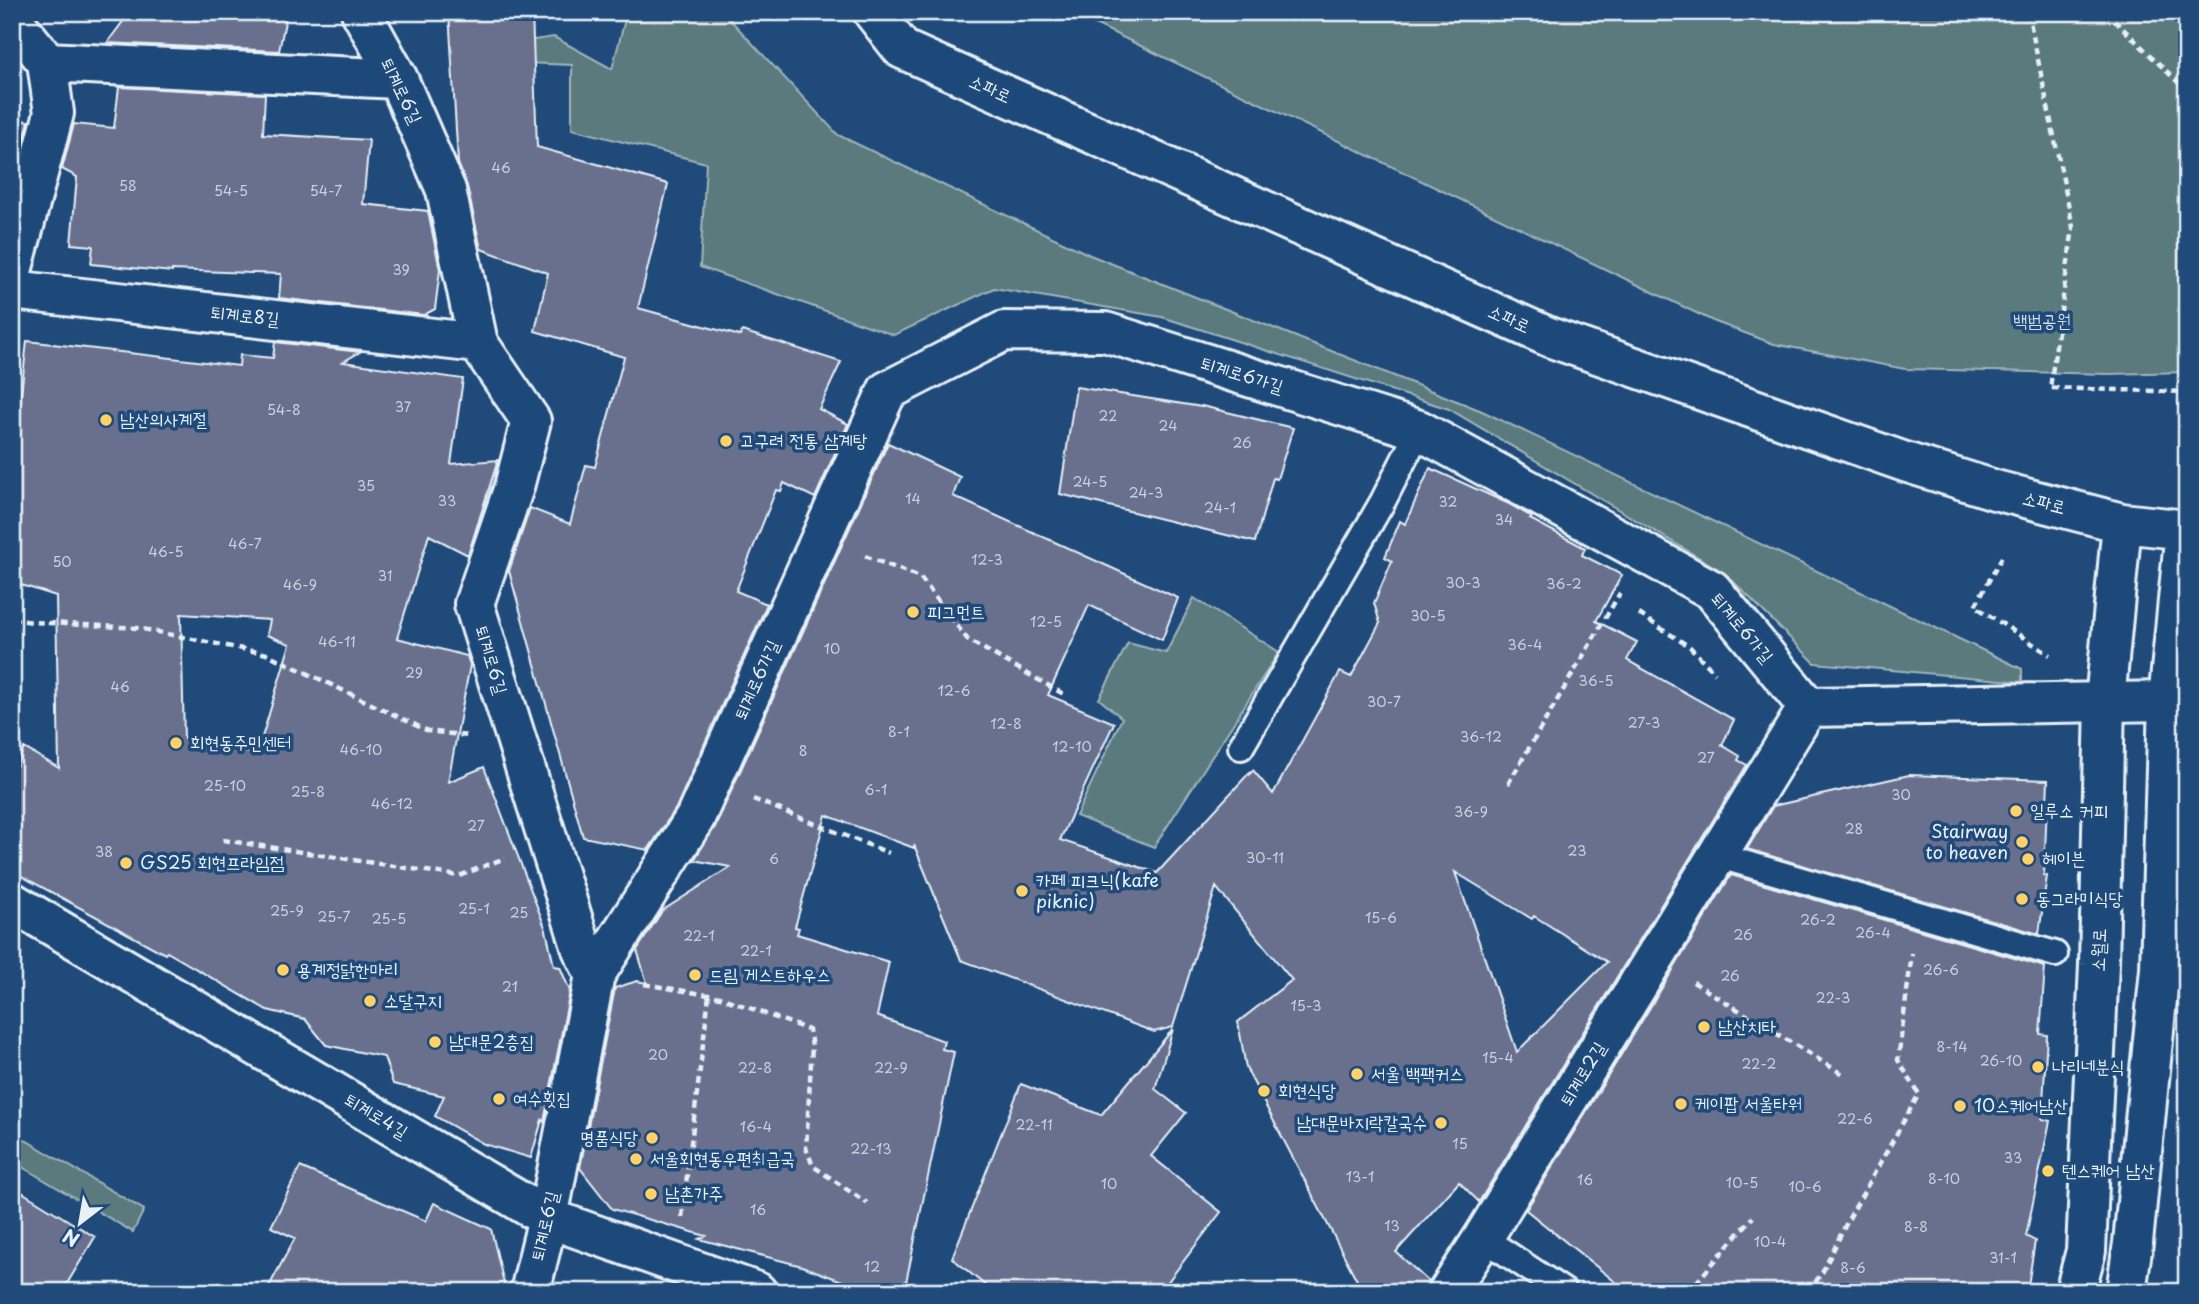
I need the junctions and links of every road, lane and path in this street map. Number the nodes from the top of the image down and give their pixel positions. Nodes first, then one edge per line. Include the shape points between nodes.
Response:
1 (361, 12) edge
2 (873, 12) edge
3 (2028, 12) edge
4 (2106, 12) edge
5 (12, 19) edge
6 (47, 62) junction
7 (398, 79) junction
8 (2187, 91) edge
9 (12, 271) edge
10 (12, 290) edge
11 (478, 342) junction
12 (2187, 392) edge
13 (1419, 430) junction
14 (2122, 523) junction
15 (2186, 530) edge
16 (821, 538) junction
17 (1643, 553) junction
18 (2002, 558) dead end
19 (1639, 614) dead end
20 (12, 619) edge
21 (2057, 659) dead end
22 (1718, 676) dead end
23 (1067, 695) dead end
24 (2105, 701) junction
25 (2168, 701) junction
26 (1808, 707) junction
27 (517, 742) junction
28 (1241, 747) dead end
29 (711, 781) junction
30 (1508, 784) dead end
31 (223, 840) dead end
32 (549, 842) junction
33 (889, 853) dead end
34 (1716, 855) junction
35 (12, 902) edge
36 (1917, 914) junction
37 (2055, 954) dead end
38 (1654, 958) junction
39 (595, 975) junction
40 (709, 995) junction
41 (1844, 1075) dead end
42 (867, 1203) dead end
43 (1753, 1217) dead end
44 (548, 1218) junction
45 (1483, 1238) junction
46 (676, 1263) junction
47 (530, 1292) edge
48 (757, 1292) edge
49 (1448, 1292) edge
50 (1564, 1292) edge
51 (1688, 1292) edge
52 (1808, 1292) edge
53 (2075, 1292) edge
54 (2126, 1292) edge

1 - 7 street, 퇴계로6길
2 - 14 street, 소파로 via 902,50 1549,337 1905,462
3 - 12 path via 2073,227 2050,388
4 - 8 path
5 - 6 street
6 - 7 street
6 - 9 street via 54,113
7 - 11 street, 퇴계로6길 via 446,190
10 - 11 street, 퇴계로8길
11 - 27 street, 퇴계로6길 via 531,421 474,604
13 - 16 street, 퇴계로6가길 via 1105,332 1004,331 887,391
13 - 17 street, 퇴계로6가길
13 - 28 lane
14 - 15 street, 소파로
14 - 24 street, 소월로
15 - 25 street
16 - 23 path via 920,577 968,640
16 - 29 street, 퇴계로6가길
17 - 26 street, 퇴계로6가길 via 1712,590
17 - 30 path
18 - 21 path via 1975,606
19 - 22 path via 1690,647
20 - 27 path via 138,628 267,654 428,731
24 - 25 street
24 - 26 street
24 - 53 street, 소월로 via 2086,1251
25 - 54 street via 2160,969
26 - 34 street, 퇴계로2길
27 - 32 street, 퇴계로6길
29 - 33 path
29 - 39 street, 퇴계로6가길 via 695,818
31 - 32 path via 459,876
32 - 39 street, 퇴계로6길 via 582,949
34 - 36 lane
34 - 38 street, 퇴계로2길
35 - 44 street, 퇴계로4길
36 - 37 lane
36 - 52 path via 1898,1060 1919,1094
38 - 41 path
38 - 45 street, 퇴계로2길
39 - 40 path
39 - 44 street, 퇴계로6길
40 - 42 path via 809,1030 806,1148 813,1166
40 - 46 path
43 - 51 path
44 - 46 street, 퇴계로4길
44 - 47 street, 퇴계로6길
45 - 49 street, 퇴계로2길
45 - 50 lane
46 - 48 street, 퇴계로4길

